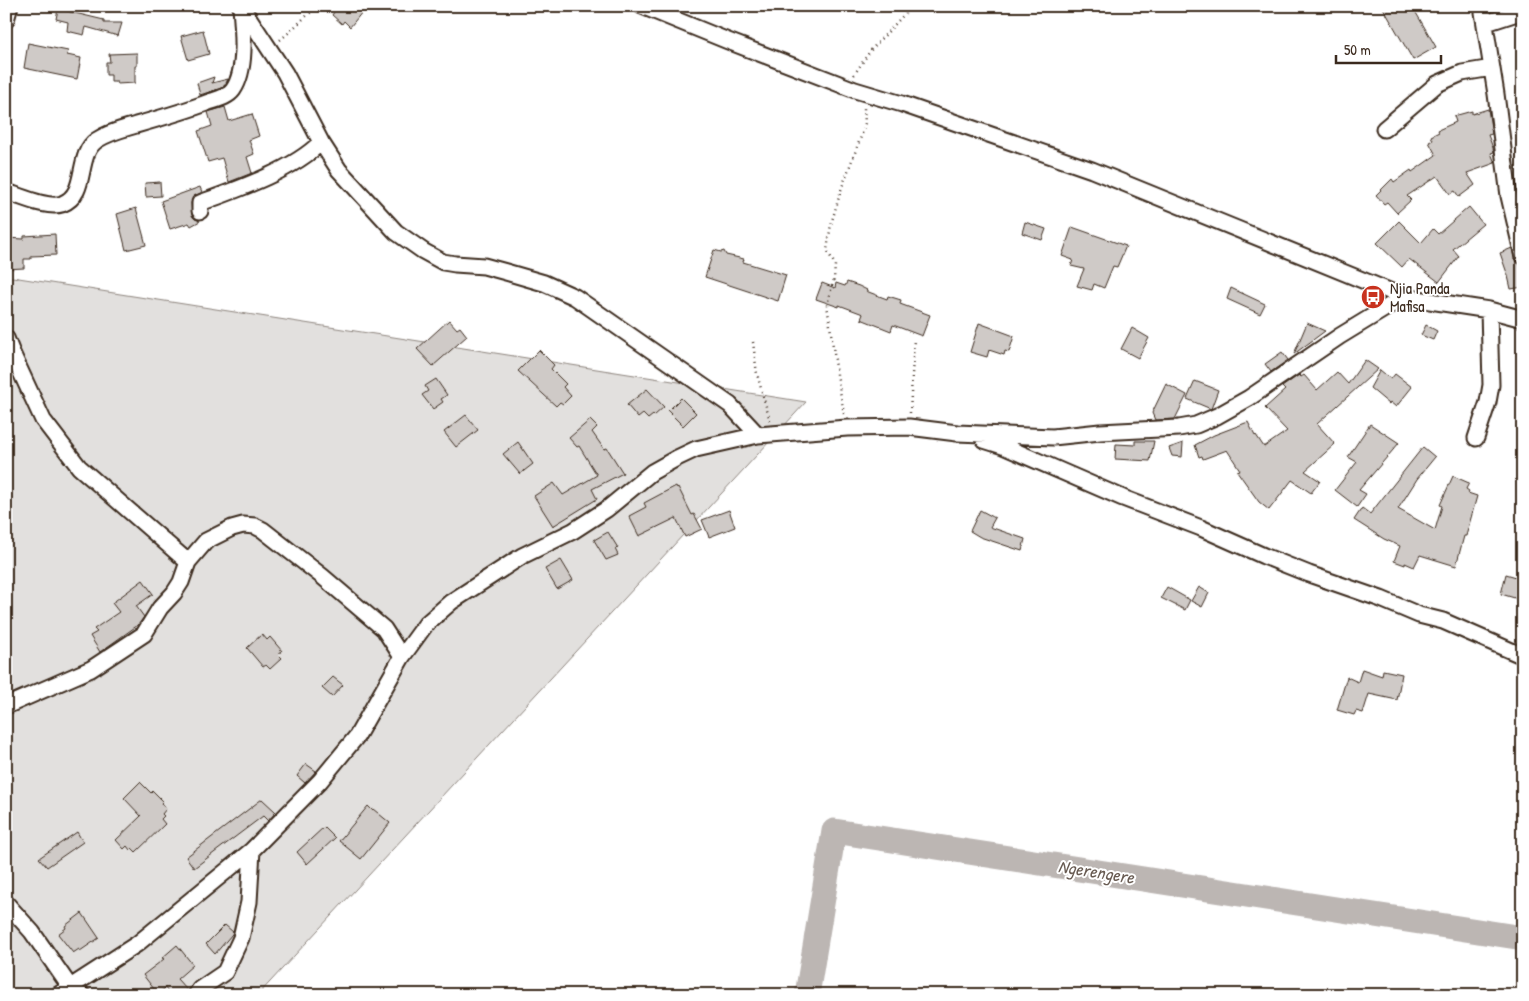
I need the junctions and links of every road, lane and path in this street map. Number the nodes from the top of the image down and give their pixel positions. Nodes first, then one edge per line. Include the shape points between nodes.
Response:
1 (10, 6) edge
2 (320, 6) edge
3 (642, 6) edge
4 (912, 6) edge
5 (1482, 6) edge
6 (241, 7) edge
7 (1523, 11) edge
8 (6, 20) edge
9 (1486, 23) junction
10 (269, 49) junction
11 (1492, 68) junction
12 (856, 90) junction
13 (1384, 129) dead end
14 (320, 142) junction
15 (6, 192) edge
16 (200, 211) dead end
17 (1523, 256) edge
18 (1404, 297) junction
19 (1489, 310) junction
20 (1523, 319) edge
21 (6, 338) edge
22 (914, 339) dead end
23 (753, 342) dead end
24 (909, 427) junction
25 (847, 428) junction
26 (957, 433) junction
27 (774, 434) junction
28 (758, 435) junction
29 (1476, 438) dead end
30 (188, 562) junction
31 (1523, 656) edge
32 (402, 657) junction
33 (6, 706) edge
34 (252, 850) junction
35 (6, 903) edge
36 (70, 992) edge
37 (196, 995) edge

1 - 8 street
2 - 10 path
3 - 12 street
4 - 12 path via 859,66 853,77
5 - 9 street
6 - 10 street
6 - 15 street via 242,62 238,80 230,94 120,129 98,140 86,154 78,189 64,203 47,204
7 - 9 street
9 - 11 street
10 - 14 street via 295,90
11 - 13 street via 1462,73 1438,84
11 - 17 street via 1509,196
12 - 18 street via 1092,170
12 - 25 path via 864,108 865,123 834,213 827,250 835,265 827,306
14 - 16 street via 307,155 280,170 200,203
14 - 28 street via 339,170 380,216 414,245 442,262 493,269 544,283 575,297 730,405
18 - 19 street
18 - 26 street via 1249,398 1196,424 1180,428 1053,437
19 - 20 street
19 - 29 street via 1491,385
21 - 30 street via 44,420 79,467
22 - 24 path
23 - 27 path
24 - 25 street
24 - 26 street
25 - 27 street
26 - 31 street via 1003,446 1264,556 1419,615 1443,621
27 - 28 street
28 - 32 street via 696,449 652,472 607,509 573,531 522,556 451,602 426,624
30 - 32 street via 206,541 215,536 243,525 257,527 290,550 384,629
30 - 33 street via 181,582 144,634 91,669
32 - 34 street via 357,736 320,781
34 - 36 street via 137,944
34 - 37 street via 241,938 225,972
35 - 36 street via 32,932

